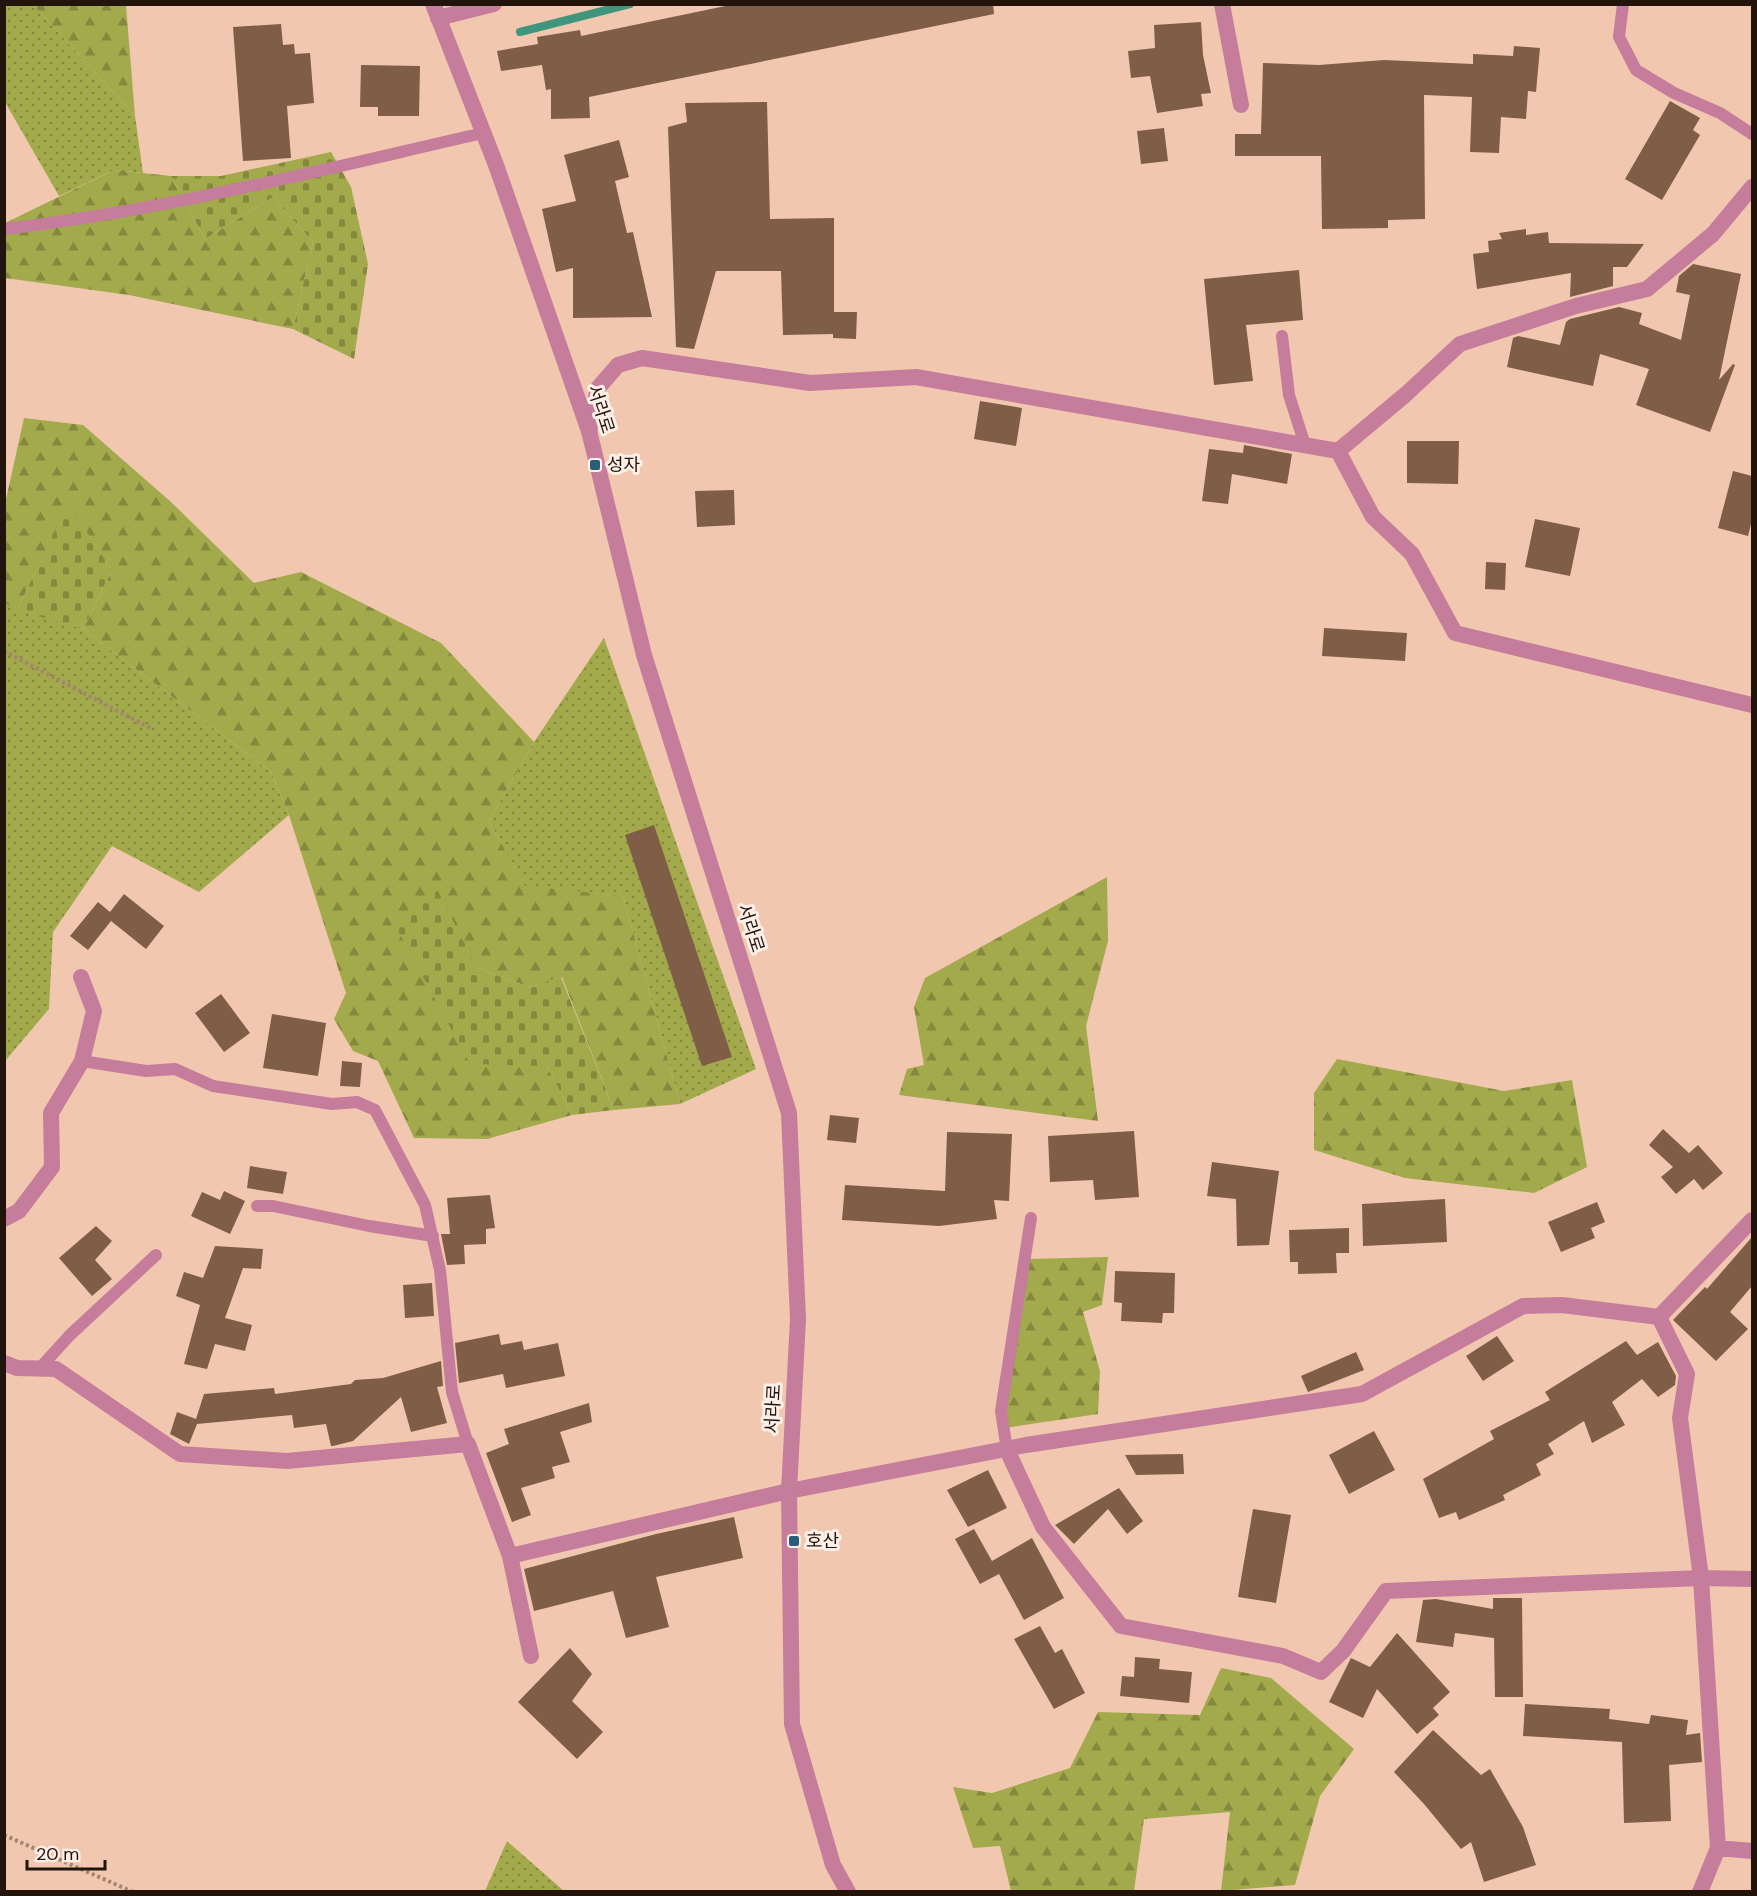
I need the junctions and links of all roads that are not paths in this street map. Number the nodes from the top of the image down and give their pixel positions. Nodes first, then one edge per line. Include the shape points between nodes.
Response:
1 (494, 4) edge
2 (1222, 4) edge
3 (1623, 4) edge
4 (435, 11) edge
5 (1241, 105) dead end
6 (483, 133) junction
7 (1752, 134) edge
8 (1752, 187) edge
9 (4, 229) edge
10 (1282, 336) dead end
11 (589, 431) junction
12 (1305, 445) junction
13 (1338, 451) junction
14 (1752, 705) edge
15 (81, 977) dead end
16 (82, 1061) junction
17 (257, 1206) dead end
18 (1031, 1218) dead end
19 (4, 1219) edge
20 (1752, 1220) edge
21 (433, 1236) junction
22 (156, 1255) dead end
23 (1659, 1317) junction
24 (4, 1363) edge
25 (39, 1369) junction
26 (468, 1444) junction
27 (1007, 1450) junction
28 (789, 1491) junction
29 (510, 1557) junction
30 (1701, 1578) junction
31 (1752, 1579) edge
32 (531, 1656) dead end
33 (1718, 1848) junction
34 (1752, 1851) edge
35 (848, 1892) edge
36 (1700, 1892) edge

1 - 4 street
2 - 5 street
3 - 7 lane via 1619,37 1636,70
4 - 6 street, 서라로
6 - 9 lane via 262,184
6 - 11 street, 서라로
8 - 13 street via 1713,234 1647,289 1576,306 1460,344
10 - 12 lane via 1289,395
11 - 12 street via 598,388 618,365 642,358 810,383 916,377
11 - 28 street, 서라로 via 644,655 789,1113 798,1319
12 - 13 street
13 - 14 street via 1373,517 1412,554 1455,633
15 - 16 street via 94,1011
16 - 19 street via 51,1113 52,1167 19,1211
16 - 21 lane via 146,1071 175,1069 213,1086 332,1104 357,1102 375,1110 425,1205
17 - 21 lane
18 - 27 lane via 1001,1411
20 - 23 street
21 - 26 lane via 452,1392
22 - 25 lane
23 - 27 street via 1562,1305 1523,1306 1362,1394
23 - 30 street via 1687,1374 1680,1418
24 - 25 street
25 - 26 street via 56,1369 180,1454 288,1461
26 - 29 street
27 - 28 street
27 - 30 street via 1043,1527 1121,1626 1283,1656 1321,1672 1343,1651 1386,1591
28 - 29 street
28 - 35 street, 서라로 via 792,1724 832,1865
29 - 32 street
30 - 31 street
30 - 33 street
33 - 34 street
33 - 36 street

